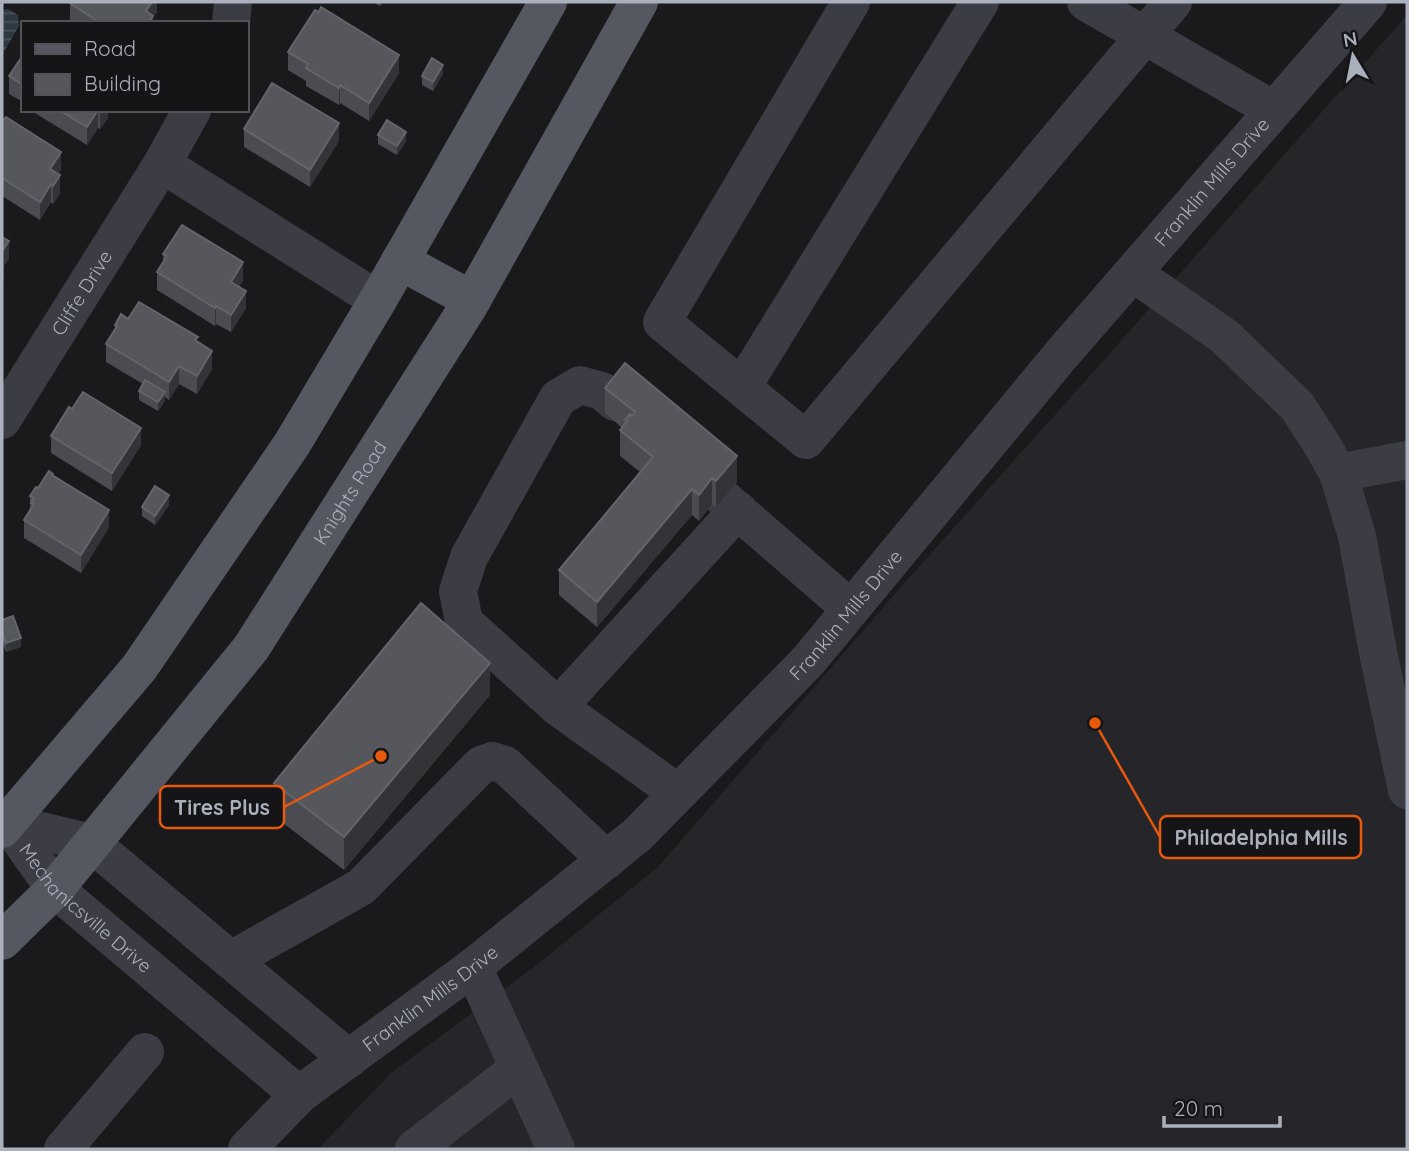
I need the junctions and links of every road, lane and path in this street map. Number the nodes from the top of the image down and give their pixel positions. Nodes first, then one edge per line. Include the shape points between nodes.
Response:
1 (233, 2) edge
2 (548, 2) edge
3 (639, 2) edge
4 (851, 2) edge
5 (980, 2) edge
6 (1086, 2) edge
7 (1173, 2) edge
8 (1368, 2) edge
9 (230, 21) edge
10 (1146, 36) junction
11 (1274, 110) junction
12 (191, 112) edge
13 (162, 164) junction
14 (400, 261) junction
15 (1133, 273) junction
16 (378, 300) junction
17 (472, 300) junction
18 (742, 387) junction
19 (615, 402) edge
20 (2, 420) edge
21 (1407, 460) edge
22 (1338, 473) junction
23 (851, 609) junction
24 (558, 707) junction
25 (1407, 790) edge
26 (678, 793) junction
27 (4, 824) edge
28 (91, 843) junction
29 (607, 860) junction
30 (54, 889) junction
31 (2, 941) edge
32 (231, 960) junction
33 (473, 967) junction
34 (145, 1052) dead end
35 (349, 1059) junction
36 (519, 1068) junction
37 (299, 1095) junction
38 (63, 1149) edge
39 (247, 1149) edge
40 (414, 1149) edge
41 (556, 1149) edge

1 - 9 street
2 - 14 main road
3 - 17 main road, Knights Road
4 - 18 street via 662,322
5 - 18 street
6 - 10 street
7 - 10 street
8 - 11 street, Franklin Mills Drive
10 - 11 street
10 - 18 street via 806,439
11 - 15 street, Franklin Mills Drive
12 - 13 street, Cliffe Drive
13 - 16 street
13 - 20 street, Cliffe Drive
14 - 16 main road
14 - 17 main road
15 - 22 street via 1224,336 1297,406
15 - 23 street, Franklin Mills Drive
16 - 27 main road via 292,444 139,668
17 - 28 main road, Knights Road via 251,648
19 - 24 street via 602,391 580,386 558,398 469,557 458,591 464,622
21 - 22 street
22 - 25 street via 1357,536
23 - 24 street via 731,504
23 - 26 street, Franklin Mills Drive via 808,661
24 - 26 street
26 - 29 street, Franklin Mills Drive
27 - 28 street, Mechanicsville Drive
27 - 30 street, Mechanicsville Drive
28 - 30 main road, Knights Road
28 - 32 street, Mechanicsville Drive
29 - 32 street via 505,765 492,761 481,765 361,887
29 - 33 street, Franklin Mills Drive
30 - 31 main road, Knights Road
30 - 37 street, Mechanicsville Drive
32 - 35 street, Mechanicsville Drive
33 - 35 street, Franklin Mills Drive
33 - 36 street
34 - 38 street
35 - 37 street, Franklin Mills Drive
36 - 40 street
36 - 41 street
37 - 39 street, Franklin Mills Drive

